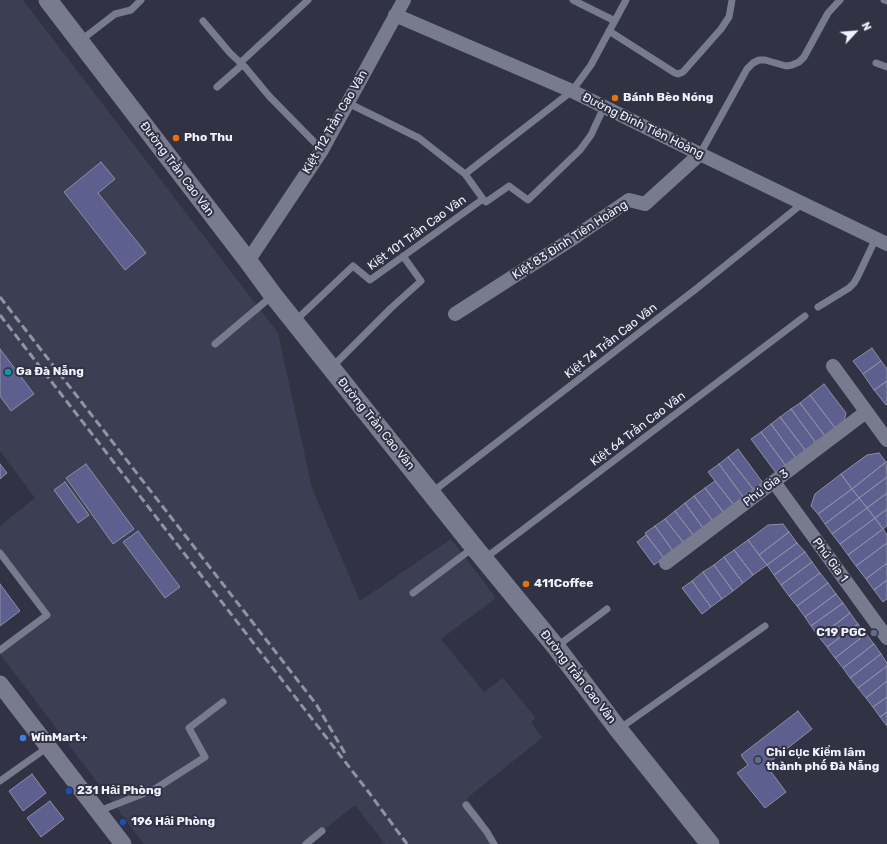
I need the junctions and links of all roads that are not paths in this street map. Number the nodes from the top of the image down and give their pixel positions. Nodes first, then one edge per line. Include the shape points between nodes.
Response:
1 (48, 0) edge
2 (141, 0) edge
3 (308, 0) edge
4 (404, 0) edge
5 (573, 0) edge
6 (626, 0) edge
7 (732, 0) edge
8 (840, 0) edge
9 (884, 0) edge
10 (887, 1) edge
11 (395, 15) junction
12 (203, 21) dead end
13 (614, 21) junction
14 (609, 32) junction
15 (79, 41) junction
16 (241, 64) junction
17 (876, 64) dead end
18 (887, 67) edge
19 (217, 87) dead end
20 (572, 91) junction
21 (348, 103) junction
22 (604, 107) junction
23 (322, 150) junction
24 (700, 154) junction
25 (465, 174) junction
26 (483, 199) junction
27 (803, 203) junction
28 (882, 241) edge
29 (403, 256) junction
30 (248, 261) junction
31 (273, 295) junction
32 (818, 307) dead end
33 (455, 314) dead end
34 (805, 316) dead end
35 (294, 322) junction
36 (215, 344) dead end
37 (833, 366) dead end
38 (331, 368) junction
39 (866, 412) junction
40 (887, 440) edge
41 (774, 482) junction
42 (431, 493) junction
43 (0, 553) edge
44 (479, 553) junction
45 (666, 563) dead end
46 (414, 593) dead end
47 (607, 609) dead end
48 (765, 626) dead end
49 (887, 638) edge
50 (556, 647) junction
51 (0, 650) edge
52 (0, 684) edge
53 (223, 702) dead end
54 (618, 729) junction
55 (48, 747) junction
56 (0, 781) edge
57 (466, 805) dead end
58 (98, 811) junction
59 (322, 832) dead end
60 (121, 843) edge
61 (306, 844) edge
62 (494, 844) edge
63 (710, 844) edge

1 - 15 main road, Đường Trần Cao Vân
2 - 15 lane via 131,10 115,14
3 - 16 lane
4 - 11 street, Kiệt 112 Trần Cao Vân
5 - 13 lane
6 - 13 lane
7 - 14 lane via 729,16 721,29 683,72 678,74
8 - 24 lane via 828,13 804,57 798,62 786,66 759,60 747,69
9 - 10 lane
11 - 20 street, Đường Đinh Tiên Hoàng
11 - 21 street, Kiệt 112 Trần Cao Vân
12 - 16 lane
13 - 14 lane
14 - 20 lane
15 - 30 main road, Đường Trần Cao Vân
16 - 19 lane
16 - 23 lane
17 - 18 lane
20 - 22 street, Đường Đinh Tiên Hoàng
20 - 25 lane
21 - 23 street, Kiệt 112 Trần Cao Vân
21 - 25 lane, Kiệt 101 Trần Cao Vân via 419,138
22 - 24 street, Đường Đinh Tiên Hoàng
22 - 26 lane via 591,135 580,150 528,200 509,186 486,202
23 - 30 street, Kiệt 112 Trần Cao Vân
24 - 27 street, Đường Đinh Tiên Hoàng
24 - 33 street, Kiệt 83 Đinh Tiên Hoàng via 645,204 629,200 575,238
25 - 26 lane, Kiệt 101 Trần Cao Vân
26 - 29 lane, Kiệt 101 Trần Cao Vân
27 - 28 street, Đường Đinh Tiên Hoàng
27 - 42 lane, Kiệt 74 Trần Cao Vân via 690,294
28 - 32 lane via 854,283
29 - 35 lane, Kiệt 101 Trần Cao Vân via 370,280 353,266
29 - 38 lane via 421,280
30 - 31 main road, Đường Trần Cao Vân
31 - 35 main road, Đường Trần Cao Vân
31 - 36 lane
34 - 44 lane, Kiệt 64 Trần Cao Vân
35 - 38 main road, Đường Trần Cao Vân
37 - 39 street
38 - 42 main road, Đường Trần Cao Vân
39 - 40 street
39 - 41 street, Phú Gia 3
41 - 45 street, Phú Gia 3
41 - 49 street, Phú Gia 1
42 - 44 main road, Đường Trần Cao Vân
43 - 51 lane via 47,615
44 - 46 lane, Kiệt 64 Trần Cao Vân
44 - 50 main road, Đường Trần Cao Vân
47 - 50 lane
48 - 54 lane
50 - 54 main road, Đường Trần Cao Vân
52 - 55 street
53 - 58 lane via 189,728 205,757 155,790
54 - 63 main road, Đường Trần Cao Vân
55 - 56 lane
55 - 58 street
57 - 62 lane
58 - 60 street
59 - 61 lane

